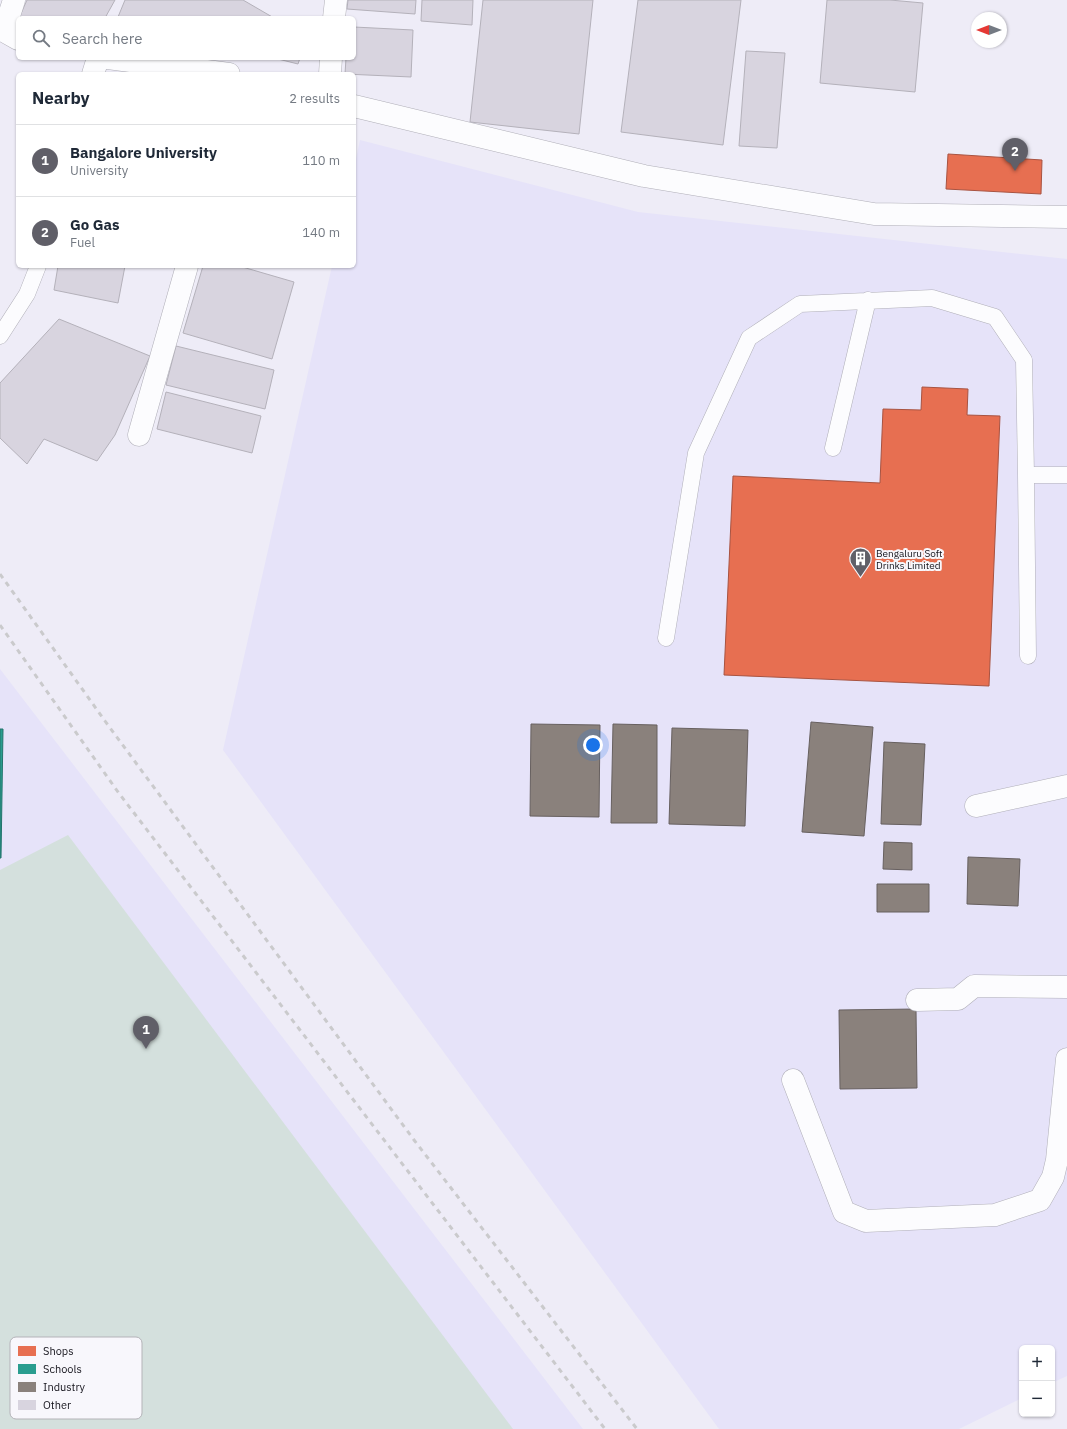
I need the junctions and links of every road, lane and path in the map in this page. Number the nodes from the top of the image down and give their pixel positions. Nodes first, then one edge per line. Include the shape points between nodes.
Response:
1 (14, 0) edge
2 (336, 0) edge
3 (334, 16) edge
4 (16, 38) edge
5 (97, 60) edge
6 (123, 60) edge
7 (331, 60) edge
8 (94, 72) edge
9 (214, 72) edge
10 (330, 72) edge
11 (356, 106) edge
12 (1067, 217) edge
13 (37, 268) edge
14 (186, 268) edge
15 (868, 300) junction
16 (0, 336) edge
17 (138, 435) dead end
18 (833, 448) dead end
19 (1026, 475) junction
20 (1067, 475) edge
21 (666, 638) dead end
22 (1028, 656) dead end
23 (1067, 786) edge
24 (976, 806) dead end
25 (1067, 987) edge
26 (917, 1000) dead end
27 (1067, 1059) edge
28 (793, 1080) dead end

1 - 4 street via 4,31
2 - 3 street
5 - 8 street
6 - 9 street
7 - 10 street
11 - 12 street via 644,176 874,214
13 - 16 lane via 27,294
14 - 17 street
15 - 18 lane
15 - 19 lane via 932,298 995,317 1024,360
15 - 21 lane via 800,304 749,338 696,453
19 - 20 lane
19 - 22 lane
23 - 24 street
25 - 26 street via 974,986 958,999
27 - 28 street via 1053,1177 1040,1200 995,1215 866,1221 844,1212

